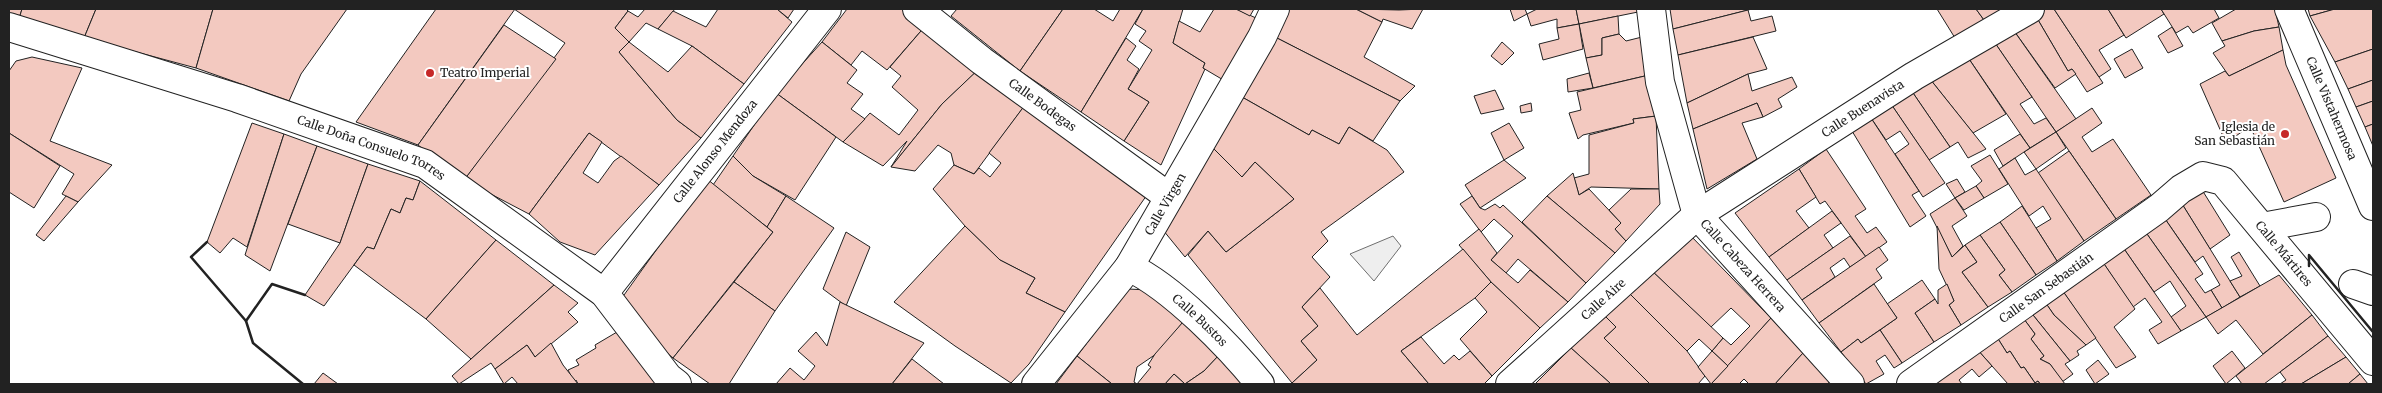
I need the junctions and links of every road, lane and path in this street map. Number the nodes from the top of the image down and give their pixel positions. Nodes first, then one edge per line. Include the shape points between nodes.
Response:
1 (827, 9) edge
2 (917, 9) edge
3 (1275, 9) edge
4 (1651, 9) edge
5 (2030, 9) edge
6 (2290, 9) edge
7 (9, 27) edge
8 (2181, 189) joint
9 (1169, 197) junction
10 (2373, 206) edge
11 (1697, 215) junction
12 (2316, 218) dead end
13 (2262, 227) junction
14 (1129, 267) junction
15 (604, 294) junction
16 (2373, 362) edge
17 (673, 380) edge
18 (1036, 384) edge
19 (1260, 384) edge
20 (1510, 384) edge
21 (1850, 384) edge
22 (1911, 384) edge

1 - 15 street, Calle Alonso Mendoza
2 - 9 street, Calle Bodegas via 982,61
3 - 9 street, Calle Virgen
4 - 11 street, Calle Cabeza Herrera via 1660,82
5 - 11 street, Calle Buenavista via 1914,76
6 - 10 street, Calle Vistahermosa
7 - 15 street, Calle Doña Consuelo Torres via 237,98 425,164
8 - 13 street, Calle Mártires via 2203,176 2223,181
8 - 22 street, Calle San Sebastián via 2159,208
9 - 14 street, Calle Virgen
11 - 20 street, Calle Aire
11 - 21 street, Calle Cabeza Herrera
12 - 13 street
13 - 16 street, Calle Mártires
14 - 18 street, Calle Virgen
14 - 19 street, Calle Bustos via 1149,276 1194,315
15 - 17 street, Calle Doña Consuelo Torres

